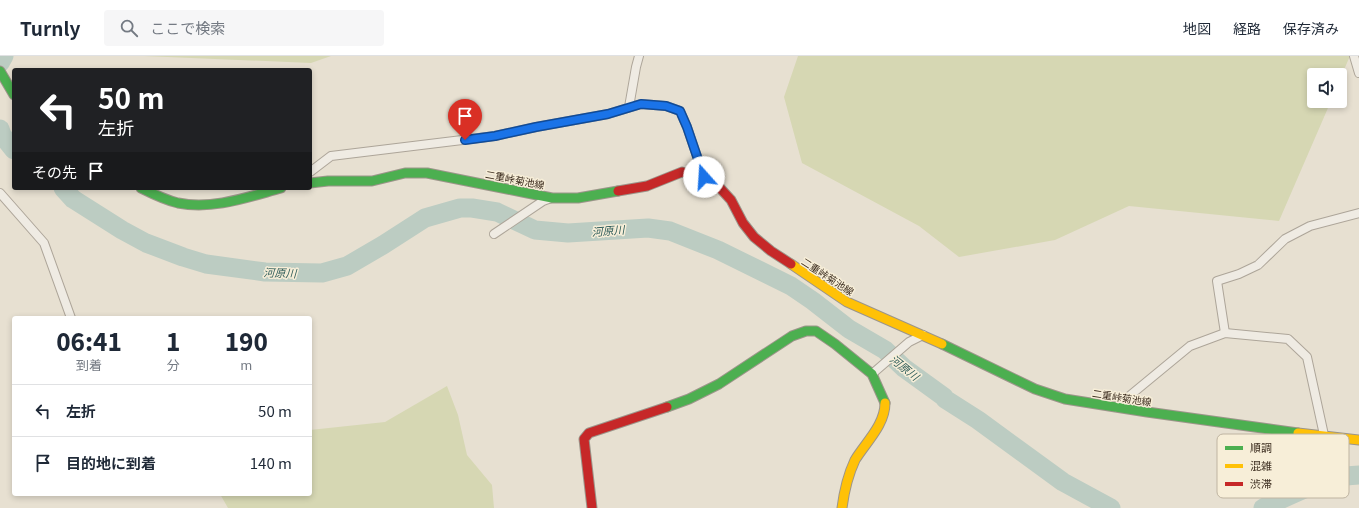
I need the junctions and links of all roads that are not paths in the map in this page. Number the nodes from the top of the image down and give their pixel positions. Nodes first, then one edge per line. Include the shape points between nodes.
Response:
1 (639, 56) edge
2 (1354, 56) edge
3 (0, 71) edge
4 (1359, 73) edge
5 (12, 93) edge
6 (628, 107) junction
7 (312, 170) edge
8 (704, 177) junction
9 (312, 183) edge
10 (146, 190) edge
11 (274, 190) edge
12 (0, 193) edge
13 (552, 198) junction
14 (1359, 213) edge
15 (494, 234) dead end
16 (70, 316) edge
17 (1225, 333) junction
18 (923, 335) junction
19 (872, 374) junction
20 (1116, 407) junction
21 (1315, 434) edge
22 (1324, 434) edge
23 (1349, 439) edge
24 (1359, 440) edge
25 (592, 508) edge
26 (842, 508) edge

1 - 6 street
2 - 4 street
3 - 5 main road
6 - 7 street via 608,114 495,136 331,156
6 - 8 street via 641,104 666,106 680,111
8 - 13 main road, 二重峠菊池線 via 682,172 647,186 578,198
8 - 18 main road, 二重峠菊池線 via 720,188 754,237 771,252 847,302
9 - 13 main road, 二重峠菊池線 via 372,181 406,173 427,173
10 - 11 main road via 176,203 207,206
12 - 16 street via 44,244
13 - 15 street
14 - 17 street via 1310,226 1285,239 1258,265 1217,281
17 - 20 street via 1190,346
17 - 22 street via 1288,339 1307,357
18 - 19 street via 909,342
18 - 20 main road, 二重峠菊池線 via 1035,389 1065,399
19 - 25 main road via 816,331 806,331 792,336 718,384 688,399 589,432 584,439
19 - 26 main road via 885,404 883,418 855,460 845,488
20 - 21 main road, 二重峠菊池線
23 - 24 main road, 二重峠菊池線

